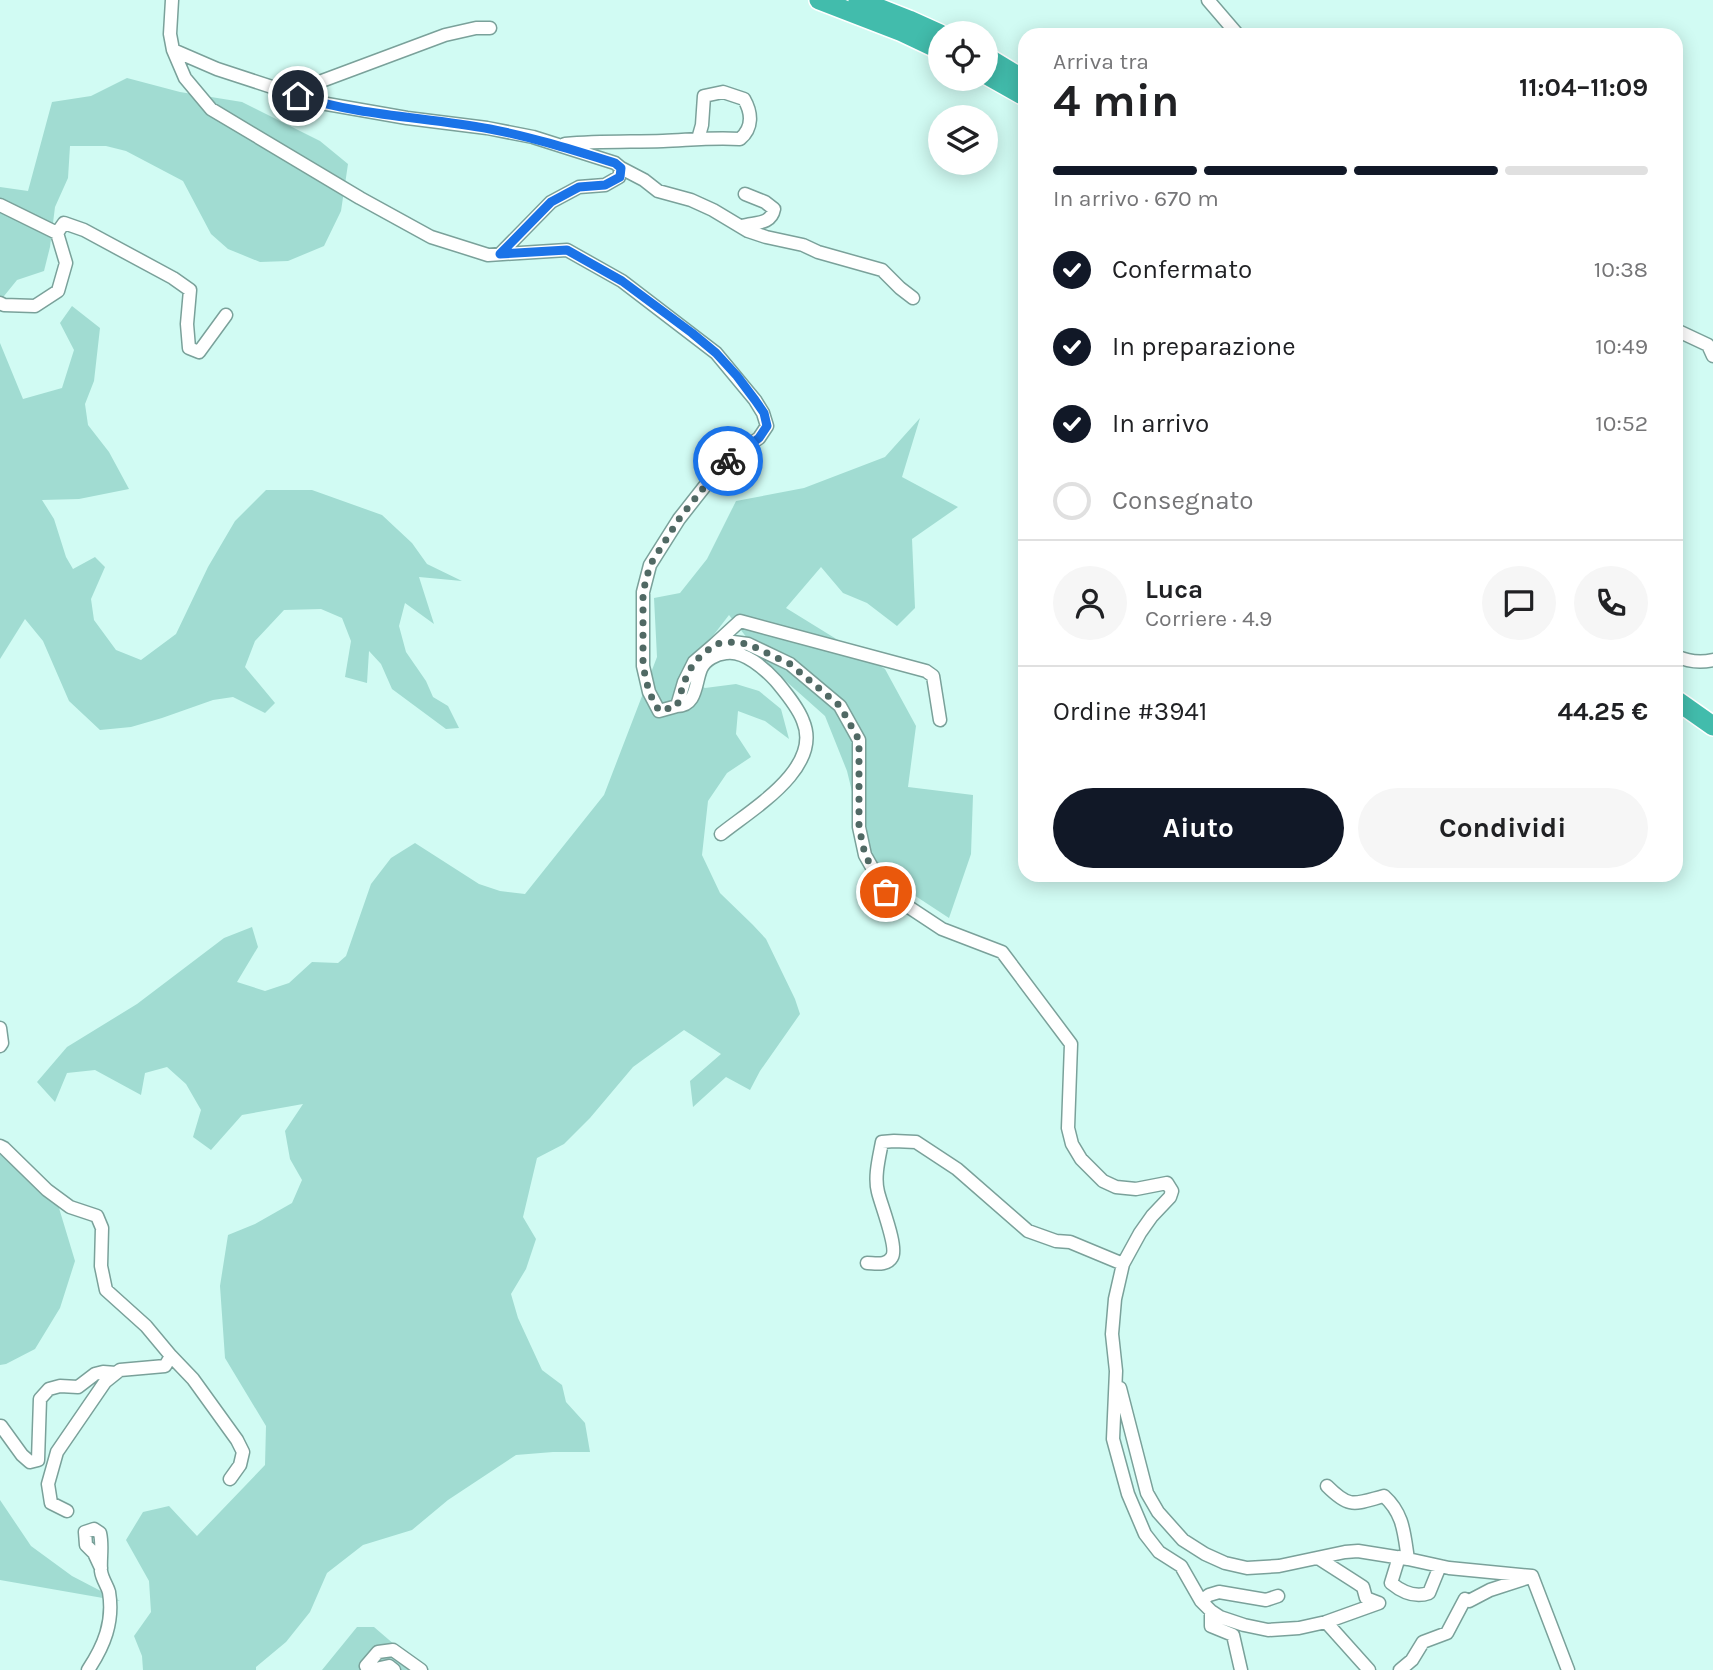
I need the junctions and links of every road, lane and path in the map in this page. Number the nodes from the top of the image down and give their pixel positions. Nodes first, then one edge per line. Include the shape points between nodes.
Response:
1 (172, 0) edge
2 (819, 0) edge
3 (858, 0) edge
4 (1208, 0) edge
5 (490, 28) dead end
6 (928, 28) edge
7 (1232, 28) edge
8 (928, 44) edge
9 (173, 50) junction
10 (998, 64) edge
11 (1018, 76) edge
12 (251, 81) junction
13 (998, 81) edge
14 (1018, 93) edge
15 (698, 139) junction
16 (557, 145) junction
17 (621, 168) junction
18 (745, 194) dead end
19 (0, 205) edge
20 (742, 226) junction
21 (57, 233) junction
22 (500, 254) junction
23 (913, 298) dead end
24 (0, 303) edge
25 (226, 315) dead end
26 (1683, 333) edge
27 (1713, 356) edge
28 (715, 644) junction
29 (1683, 659) edge
30 (1713, 660) edge
31 (1683, 690) edge
32 (1683, 705) edge
33 (677, 706) junction
34 (1713, 710) edge
35 (940, 720) dead end
36 (1713, 726) edge
37 (721, 834) dead end
38 (0, 1026) edge
39 (0, 1046) edge
40 (0, 1146) edge
41 (867, 1263) dead end
42 (1123, 1264) junction
43 (171, 1356) junction
44 (1116, 1371) junction
45 (116, 1373) junction
46 (0, 1426) edge
47 (230, 1479) dead end
48 (1327, 1486) dead end
49 (67, 1511) dead end
50 (1318, 1558) junction
51 (1404, 1558) junction
52 (1440, 1566) junction
53 (102, 1568) dead end
54 (1532, 1576) junction
55 (1278, 1595) dead end
56 (1201, 1601) junction
57 (1211, 1611) junction
58 (1326, 1622) junction
59 (88, 1670) edge
60 (370, 1670) edge
61 (394, 1670) edge
62 (421, 1670) edge
63 (1241, 1670) edge
64 (1369, 1670) edge
65 (1400, 1670) edge
66 (1568, 1670) edge

1 - 9 street
2 - 8 highway
3 - 6 highway
4 - 7 street
5 - 12 street via 444,35 319,82 284,87
9 - 12 street
9 - 22 street via 185,78 211,109 431,236 488,255
10 - 11 highway
12 - 16 street via 321,103 487,128
13 - 14 highway
15 - 15 street via 740,139 745,135 751,122 744,99 723,92 704,96
15 - 16 street
16 - 17 street
17 - 20 street via 658,191 691,200
17 - 22 street via 620,177 605,185 579,187 551,202
18 - 20 street via 774,209 769,220
19 - 21 street
20 - 23 street via 765,237 882,270
21 - 24 street via 66,263 58,291 35,306
21 - 25 street via 64,223 84,230 190,290 189,348 199,352
22 - 33 street via 567,250 622,281 716,353 764,413 767,426 759,438 712,477 650,565 643,592 643,666 659,711
26 - 27 street via 1708,345
28 - 33 street via 694,662
28 - 35 street via 740,621 926,671 933,676
28 - 42 street via 748,644 790,664 840,706 859,740 859,827 865,855 886,892 942,929 1002,952 1071,1044 1068,1128 1081,1159 1116,1187 1136,1189 1167,1183 1170,1197 1140,1233
29 - 30 street
31 - 34 highway
32 - 36 highway
33 - 37 street via 690,702 701,668 714,655 730,652 766,670 804,721 807,740 797,768
38 - 39 street
40 - 43 street via 70,1207 97,1216 102,1228 100,1266 106,1290
41 - 42 street via 884,1264 894,1255 877,1189 877,1168 882,1142 894,1141 916,1142 957,1169 1028,1231
42 - 44 street via 1112,1334
43 - 45 street via 164,1366
43 - 47 street via 193,1379 243,1452
44 - 50 street via 1147,1493 1183,1540 1225,1563 1247,1568
44 - 56 street via 1113,1439 1128,1494 1146,1534 1159,1552 1181,1566
45 - 46 street via 95,1374 78,1387 49,1389 40,1399 38,1460 30,1462 22,1455
45 - 49 street via 57,1452 48,1484 51,1503
48 - 51 street via 1342,1501 1357,1503 1384,1496 1391,1502 1404,1532
50 - 51 street via 1358,1551
50 - 58 street via 1363,1587 1366,1598 1379,1603
51 - 52 street
51 - 52 street via 1391,1583 1420,1596 1429,1593
52 - 54 street
53 - 59 street via 111,1612 108,1633
54 - 65 street via 1465,1600 1447,1633 1423,1642
54 - 66 street
55 - 56 street via 1266,1600 1219,1592
56 - 57 street
57 - 58 street via 1220,1618 1269,1630
57 - 63 street via 1211,1626 1233,1635
58 - 64 street
60 - 61 street via 389,1666
60 - 62 street via 366,1666 378,1652 393,1650

